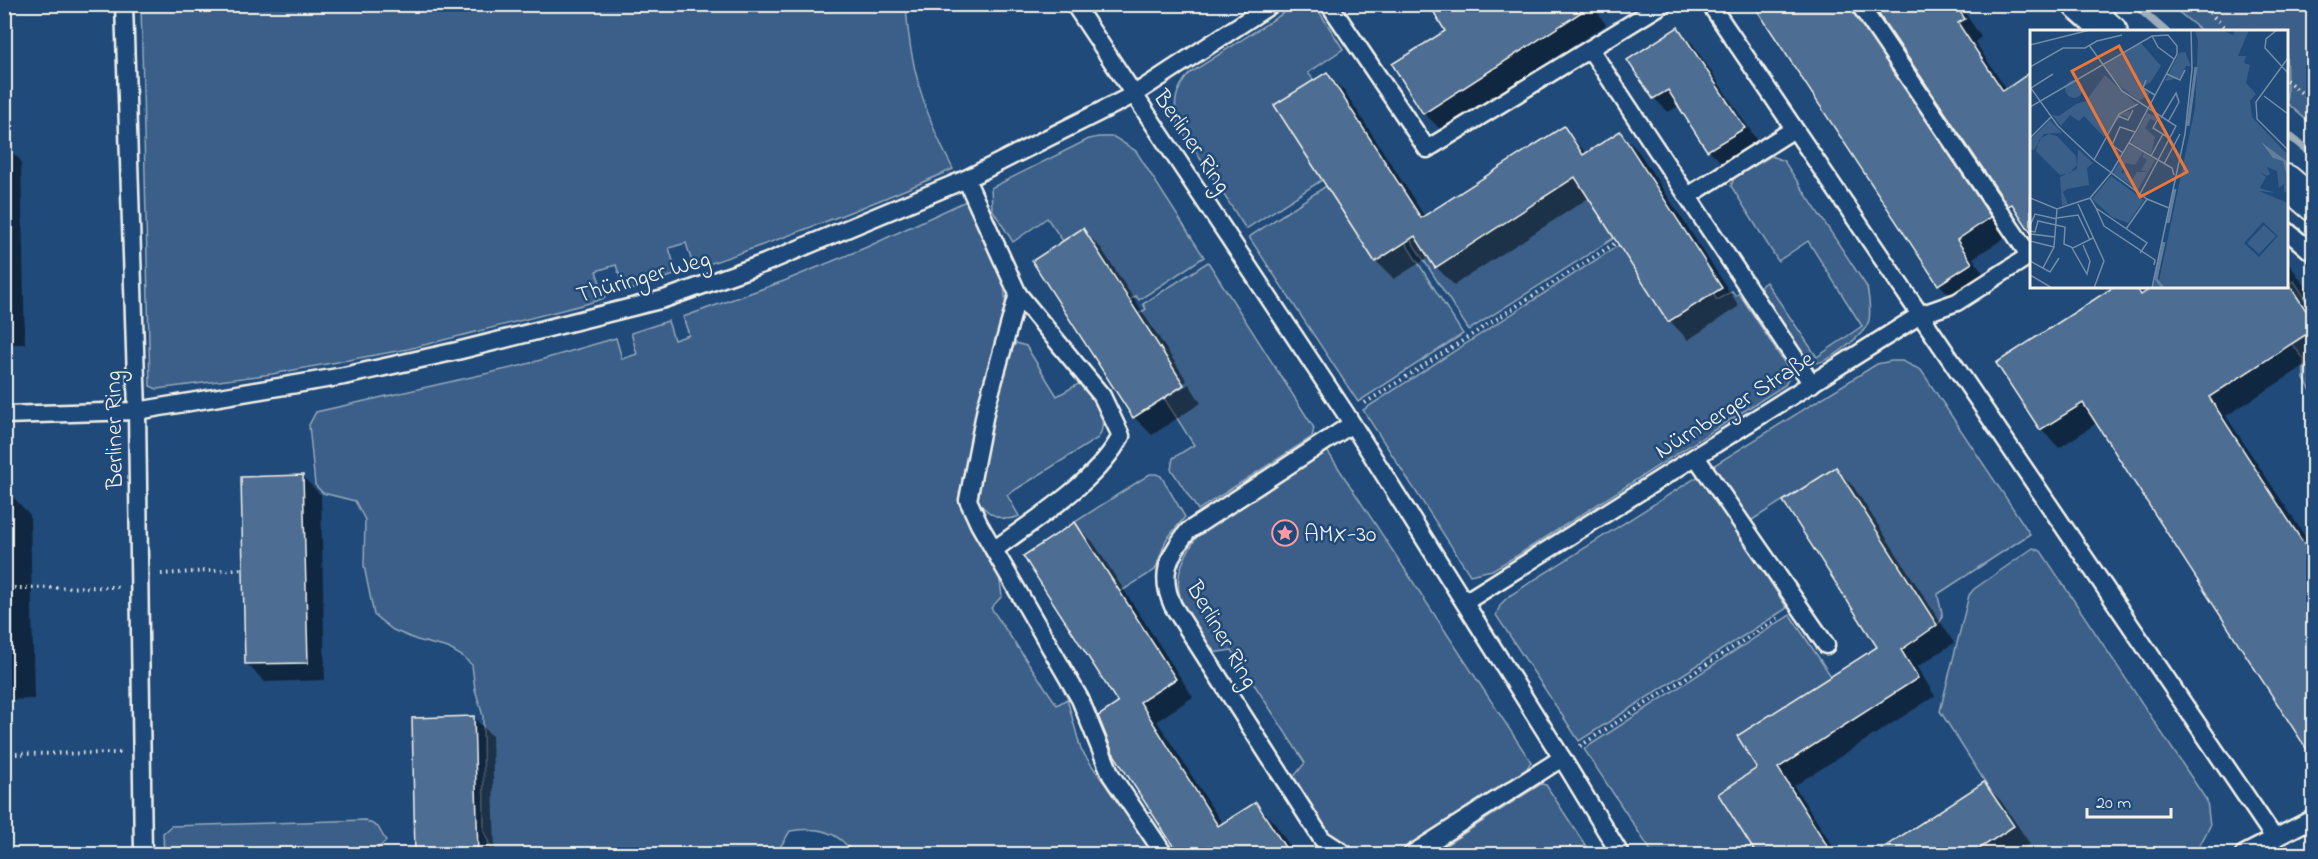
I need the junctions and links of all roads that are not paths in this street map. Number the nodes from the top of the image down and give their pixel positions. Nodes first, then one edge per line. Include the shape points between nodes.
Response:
1 (124, 4) edge
2 (1074, 4) edge
3 (1272, 4) edge
4 (1329, 4) edge
5 (1663, 4) edge
6 (1710, 4) edge
7 (1859, 4) edge
8 (2079, 4) edge
9 (2109, 30) edge
10 (1590, 49) junction
11 (1133, 95) junction
12 (1794, 129) junction
13 (966, 179) junction
14 (2288, 183) edge
15 (1688, 196) junction
16 (2313, 205) edge
17 (2288, 232) edge
18 (2313, 254) edge
19 (2030, 255) edge
20 (1018, 294) junction
21 (1920, 315) junction
22 (1812, 384) junction
23 (137, 411) junction
24 (4, 415) edge
25 (1349, 419) junction
26 (1696, 457) junction
27 (994, 550) junction
28 (1465, 602) junction
29 (1826, 645) dead end
30 (1562, 758) junction
31 (2313, 818) edge
32 (2276, 839) junction
33 (143, 855) edge
34 (1164, 855) edge
35 (1345, 855) edge
36 (1412, 855) edge
37 (1620, 855) edge
38 (2244, 855) edge

1 - 23 lane, Berliner Ring
2 - 11 lane, Berliner Ring
3 - 11 lane, Thüringer Weg
4 - 10 lane via 1427,149
5 - 10 lane
6 - 12 lane
7 - 19 lane
8 - 9 street
10 - 15 lane
11 - 13 lane, Thüringer Weg
11 - 25 lane, Berliner Ring
12 - 15 lane
12 - 21 lane
13 - 20 lane
13 - 23 lane, Thüringer Weg via 765,263 664,299 344,376
14 - 16 street
15 - 22 lane
17 - 18 lane
19 - 21 lane, Nürnberger Straße via 1957,302
20 - 27 lane via 986,408 968,500
20 - 27 lane via 1102,396 1121,436 1094,474
21 - 22 lane, Nürnberger Straße
21 - 32 lane
22 - 26 lane, Nürnberger Straße
23 - 24 lane, Thüringer Weg
23 - 33 lane, Berliner Ring
25 - 28 lane, Berliner Ring
25 - 35 lane, Berliner Ring via 1188,531 1167,564 1166,578 1173,606 1322,839
26 - 28 lane, Nürnberger Straße
26 - 29 lane
27 - 34 lane via 1080,699 1111,775
28 - 30 lane, Berliner Ring
30 - 36 lane
30 - 37 lane, Berliner Ring
31 - 32 lane
32 - 38 lane

